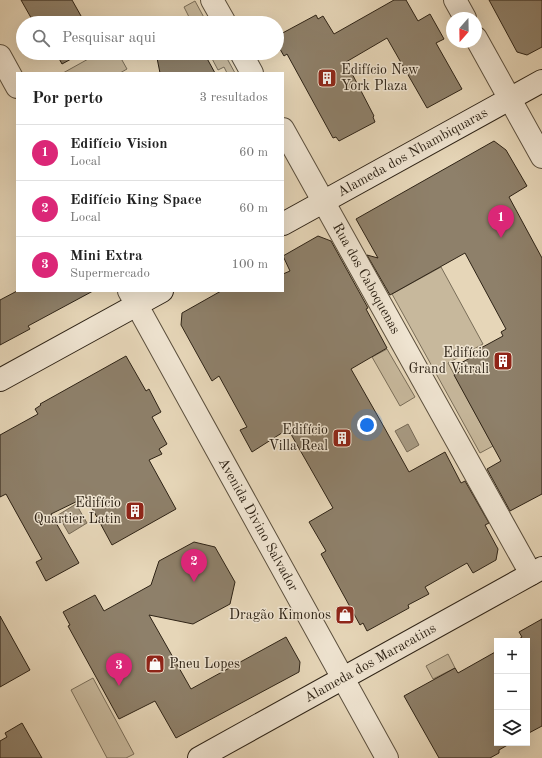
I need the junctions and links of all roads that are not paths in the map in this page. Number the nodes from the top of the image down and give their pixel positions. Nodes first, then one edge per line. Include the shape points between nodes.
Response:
1 (212, 0) edge
2 (455, 0) edge
3 (462, 12) edge
4 (221, 16) edge
5 (482, 48) edge
6 (0, 56) edge
7 (245, 60) edge
8 (251, 72) edge
9 (542, 81) edge
10 (16, 85) edge
11 (510, 99) junction
12 (284, 131) edge
13 (542, 157) edge
14 (323, 202) junction
15 (284, 223) edge
16 (158, 292) edge
17 (133, 298) edge
18 (0, 380) edge
19 (536, 571) edge
20 (344, 679) junction
21 (199, 758) edge
22 (387, 758) edge

1 - 4 street
2 - 3 street
5 - 11 street
6 - 10 street
7 - 8 street
9 - 11 street, Alameda dos Nhambiquaras
11 - 13 street
11 - 14 street, Alameda dos Nhambiquaras
12 - 14 street, Rua dos Caboquenas
14 - 15 street, Alameda dos Nhambiquaras
14 - 19 street, Rua dos Caboquenas
16 - 17 street
17 - 18 street
17 - 20 street, Avenida Divino Salvador
19 - 20 street, Alameda dos Maracatins
20 - 21 street, Alameda dos Maracatins
20 - 22 street, Avenida Divino Salvador

